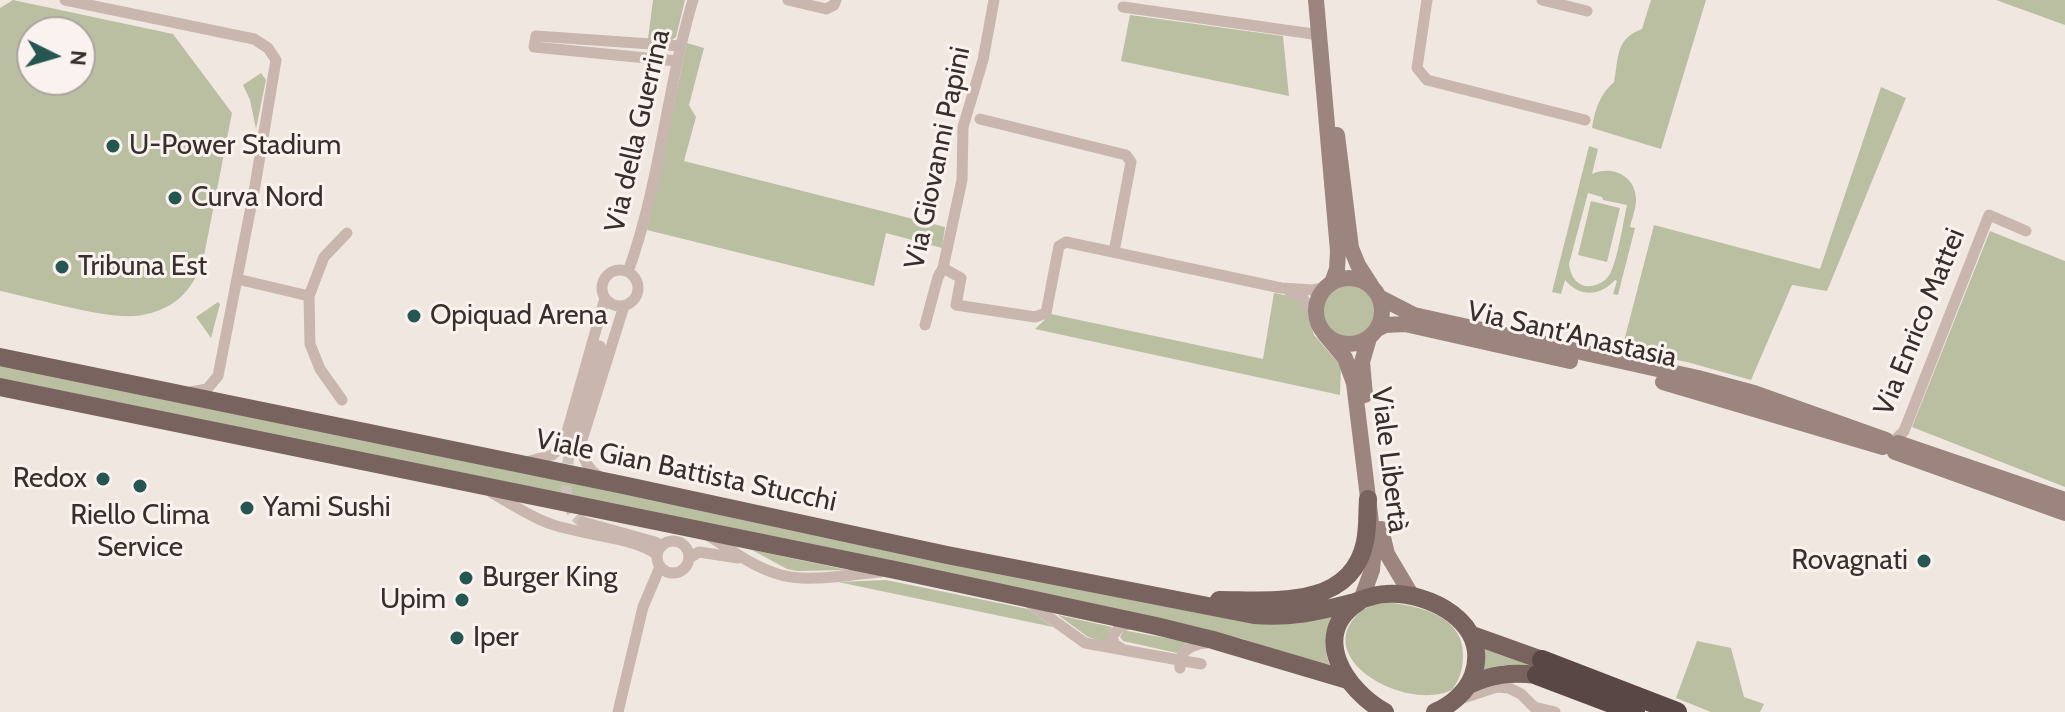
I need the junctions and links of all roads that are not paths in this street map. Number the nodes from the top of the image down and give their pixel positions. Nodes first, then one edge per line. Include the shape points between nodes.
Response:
1 (65, 0) edge
2 (693, 0) edge
3 (788, 0) edge
4 (836, 0) edge
5 (994, 0) edge
6 (1316, 0) edge
7 (1427, 0) edge
8 (1542, 0) edge
9 (819, 4) edge
10 (1123, 7) dead end
11 (1587, 11) dead end
12 (1320, 35) junction
13 (680, 46) junction
14 (677, 61) junction
15 (1324, 71) junction
16 (980, 119) dead end
17 (1585, 120) dead end
18 (2026, 231) dead end
19 (347, 233) dead end
20 (1114, 252) junction
21 (943, 268) junction
22 (628, 272) junction
23 (237, 279) junction
24 (1329, 285) junction
25 (1281, 288) junction
26 (1376, 293) junction
27 (309, 296) junction
28 (608, 301) junction
29 (624, 306) junction
30 (1316, 316) junction
31 (925, 325) dead end
32 (1324, 333) junction
33 (1373, 334) junction
34 (0, 357) edge
35 (218, 376) junction
36 (0, 387) edge
37 (182, 395) junction
38 (342, 400) dead end
39 (1754, 400) junction
40 (242, 407) junction
41 (1892, 444) junction
42 (569, 453) tunnel mouth
43 (514, 463) junction
44 (611, 483) junction
45 (477, 485) junction
46 (1368, 499) junction
47 (2065, 500) edge
48 (2065, 513) edge
49 (583, 522) dead end
50 (698, 530) junction
51 (660, 556) junction
52 (689, 558) junction
53 (744, 559) junction
54 (900, 571) junction
55 (673, 573) junction
56 (652, 589) junction
57 (1412, 596) junction
58 (1021, 597) junction
59 (1169, 600) junction
60 (1361, 600) junction
61 (1137, 622) junction
62 (1472, 635) junction
63 (1223, 643) junction
64 (1122, 649) junction
65 (1148, 654) junction
66 (1158, 664) dead end
67 (1180, 664) junction
68 (1201, 664) dead end
69 (1539, 667) junction
70 (1348, 680) junction
71 (1467, 686) junction
72 (1452, 702) junction
73 (1379, 710) edge
74 (618, 712) edge
75 (1435, 712) edge
76 (1555, 712) edge
77 (1635, 712) edge
78 (1677, 712) edge

1 - 23 street via 254,39 273,55 276,70
2 - 13 street, Via della Guerrina
3 - 9 street
4 - 9 street via 826,9
5 - 21 street, Via Giovanni Papini via 963,127 962,180
6 - 12 street
7 - 17 street via 1417,68 1421,76
8 - 11 street
10 - 12 street
12 - 15 street
13 - 14 street, Via della Guerrina
13 - 14 street via 536,36 534,47
14 - 22 street, Via della Guerrina via 661,150
15 - 24 street via 1338,251
15 - 26 street via 1351,248
16 - 20 street via 1126,155 1130,176
18 - 41 street, Via Enrico Mattei via 1989,215 1904,431
19 - 27 street via 324,257
20 - 21 street via 1066,242 1059,246 1041,317 956,305 961,278
20 - 25 street
21 - 31 street, Via Giovanni Papini
22 - 28 street via 616,271 606,278 602,288
22 - 29 street via 637,293
23 - 27 street
23 - 35 street
24 - 25 street
24 - 26 street via 1353,279
24 - 30 street via 1318,300
25 - 30 street via 1302,297
26 - 33 street via 1382,313
26 - 39 street, Via Sant'Anastasia via 1408,314 1698,378
27 - 38 street via 310,344
28 - 29 street
28 - 42 street
28 - 43 street via 563,446 540,460
29 - 44 street via 581,443 588,466
30 - 32 street
32 - 33 street via 1346,344
32 - 46 street, Viale Libertà via 1345,358 1354,383
33 - 39 street, Via Sant'Anastasia via 1385,325 1405,324
33 - 57 street, Viale Libertà via 1362,367 1381,532 1390,561
34 - 37 main road, Viale Gian Battista Stucchi
35 - 37 street via 207,389
35 - 40 street via 224,393
36 - 45 main road, Viale Gian Battista Stucchi
37 - 40 main road, Viale Gian Battista Stucchi
39 - 41 street
40 - 43 main road, Viale Gian Battista Stucchi
41 - 47 street
41 - 48 street
43 - 44 main road, Viale Gian Battista Stucchi
44 - 59 main road, Viale Gian Battista Stucchi
45 - 50 main road, Viale Gian Battista Stucchi
45 - 51 street via 546,523 646,546
46 - 59 main road via 1361,556 1347,577 1325,592 1274,600
46 - 60 street, Viale Libertà via 1374,559
49 - 51 street via 655,542
50 - 53 street
50 - 54 main road, Viale Gian Battista Stucchi
51 - 52 street via 671,541 682,544
51 - 55 street
51 - 56 street
52 - 53 street via 699,552
52 - 55 street
53 - 54 street via 795,578
54 - 58 main road, Viale Gian Battista Stucchi
55 - 56 street
56 - 74 street
57 - 60 main road, Viale Gian Battista Stucchi via 1389,593
57 - 62 main road, Viale Gian Battista Stucchi via 1458,617
58 - 61 main road, Viale Gian Battista Stucchi
58 - 64 street via 1085,643
59 - 60 main road, Viale Gian Battista Stucchi via 1276,617
60 - 70 main road, Viale Gian Battista Stucchi via 1345,613 1334,639
61 - 63 main road, Viale Gian Battista Stucchi
61 - 64 street via 1114,632 1114,644
62 - 69 main road, Viale Gian Battista Stucchi
62 - 71 main road via 1476,661
63 - 67 street via 1190,647
63 - 70 main road, Viale Gian Battista Stucchi
64 - 65 street
65 - 66 street
65 - 67 street
67 - 68 street
69 - 71 main road, Viale Gian Battista Stucchi via 1496,674
69 - 77 highway, Viale Gian Battista Stucchi
69 - 78 highway, Viale Gian Battista Stucchi
70 - 73 main road, Viale Gian Battista Stucchi
71 - 72 main road, Viale Gian Battista Stucchi
72 - 75 main road, Viale Gian Battista Stucchi
72 - 76 street via 1509,688 1534,707

